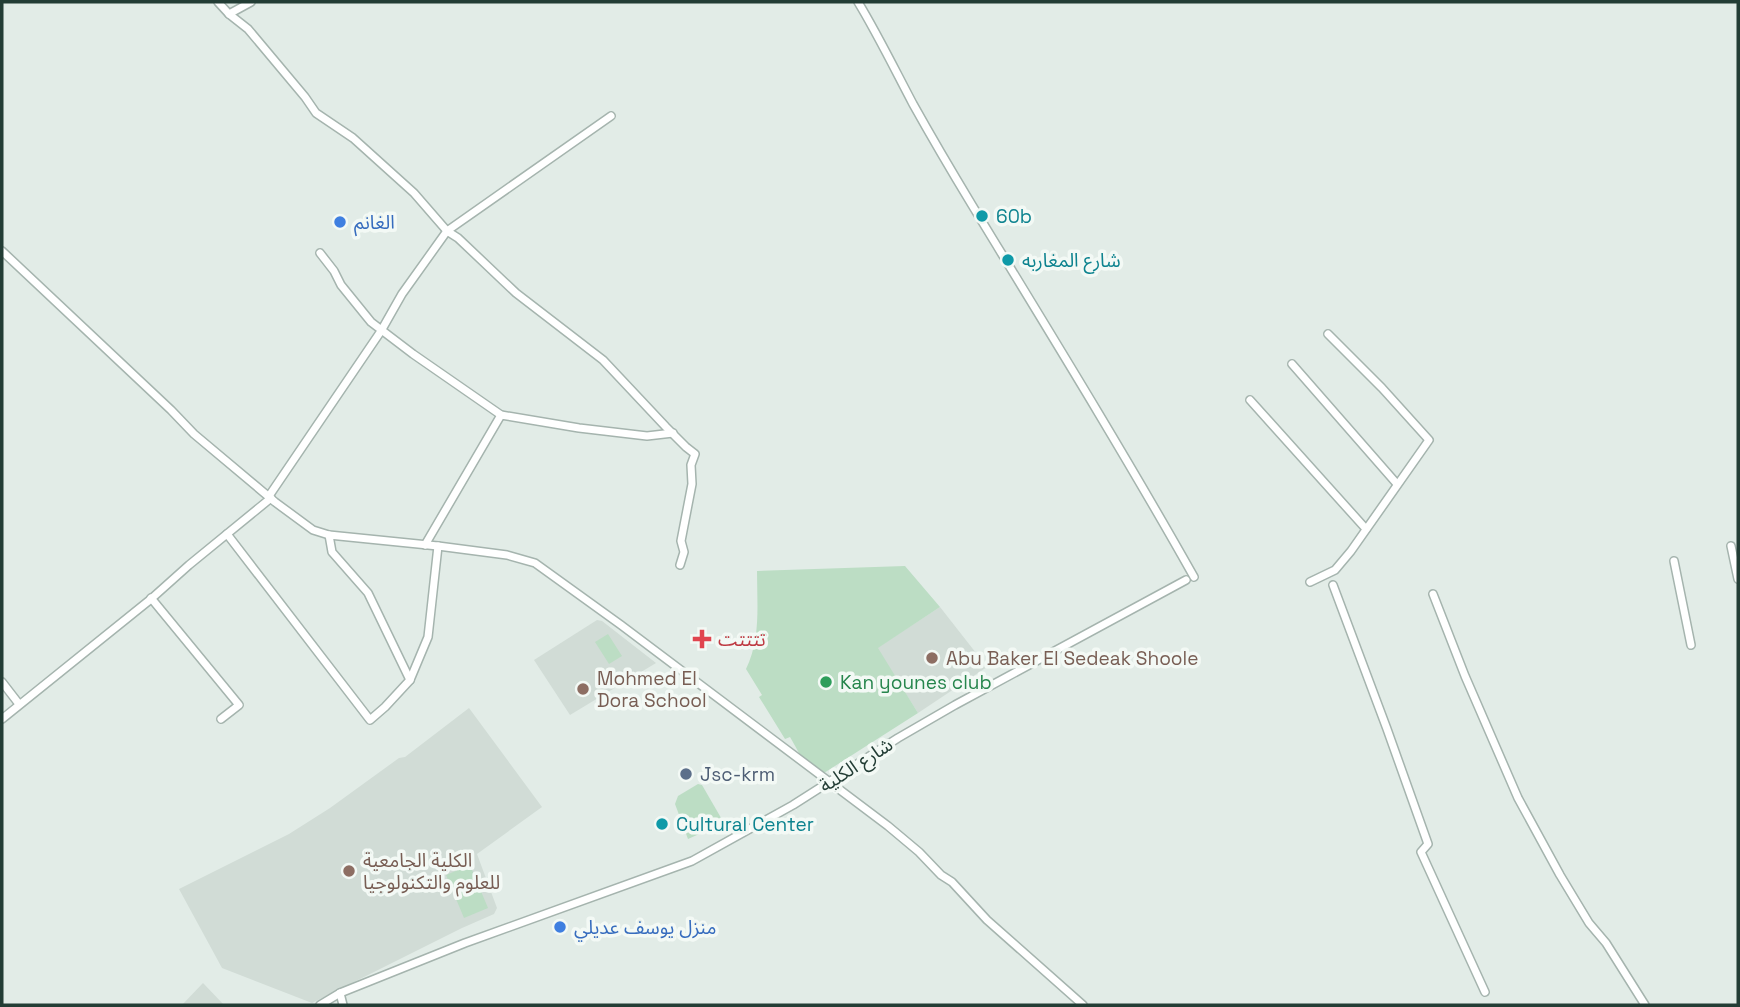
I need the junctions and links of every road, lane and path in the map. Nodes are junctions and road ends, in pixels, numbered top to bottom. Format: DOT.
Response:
graph roads {
  1 [pos="218,2"];
  2 [pos="251,2"];
  3 [pos="858,2"];
  4 [pos="229,14"];
  5 [pos="611,116"];
  6 [pos="447,231"];
  7 [pos="2,251"];
  8 [pos="320,253"];
  9 [pos="381,331"];
  10 [pos="1328,334"];
  11 [pos="1292,365"];
  12 [pos="1250,400"];
  13 [pos="502,415"];
  14 [pos="673,433"];
  15 [pos="1397,484"];
  16 [pos="270,497"];
  17 [pos="1366,529"];
  18 [pos="227,534"];
  19 [pos="329,535"];
  20 [pos="425,545"];
  21 [pos="438,545"];
  22 [pos="1731,546"];
  23 [pos="1674,561"];
  24 [pos="680,565"];
  25 [pos="1738,579"];
  26 [pos="1310,582"];
  27 [pos="1333,585"];
  28 [pos="1433,594"];
  29 [pos="151,598"];
  30 [pos="1691,645"];
  31 [pos="410,680"];
  32 [pos="2,682"];
  33 [pos="19,704"];
  34 [pos="2,719"];
  35 [pos="221,719"];
  36 [pos="829,782"];
  37 [pos="1485,992"];
  38 [pos="340,993"];
  39 [pos="320,1005"];
  40 [pos="343,1005"];
  41 [pos="1083,1005"];
  42 [pos="1645,1005"];
  1 -- 4 [label="street"];
  2 -- 4 [label="street"];
  3 -- 36 [label="street, شارع الكلية"];
  4 -- 6 [label="street"];
  5 -- 6 [label="street"];
  6 -- 9 [label="street"];
  6 -- 14 [label="street"];
  7 -- 16 [label="street"];
  8 -- 9 [label="street"];
  9 -- 13 [label="street"];
  9 -- 16 [label="street"];
  10 -- 15 [label="street"];
  11 -- 15 [label="street"];
  12 -- 17 [label="street"];
  13 -- 14 [label="street"];
  13 -- 20 [label="street"];
  14 -- 24 [label="street"];
  15 -- 17 [label="street"];
  16 -- 18 [label="street"];
  16 -- 19 [label="street"];
  17 -- 26 [label="street"];
  18 -- 29 [label="street"];
  18 -- 31 [label="street"];
  19 -- 20 [label="street"];
  19 -- 31 [label="street"];
  20 -- 21 [label="street"];
  21 -- 31 [label="street"];
  21 -- 36 [label="street"];
  22 -- 25 [label="street"];
  23 -- 30 [label="street"];
  27 -- 37 [label="street"];
  28 -- 42 [label="street"];
  29 -- 33 [label="street"];
  29 -- 35 [label="street"];
  32 -- 33 [label="street"];
  33 -- 34 [label="street"];
  36 -- 38 [label="street, شارع الكلية"];
  36 -- 41 [label="street"];
  38 -- 39 [label="street, شارع الكلية"];
  38 -- 40 [label="street"];
}
